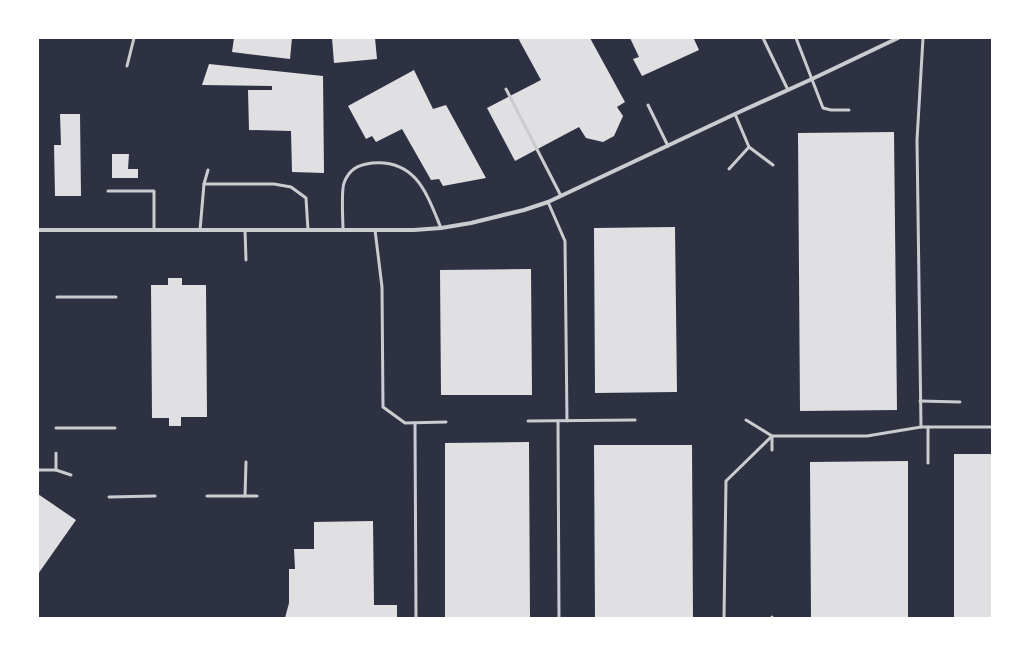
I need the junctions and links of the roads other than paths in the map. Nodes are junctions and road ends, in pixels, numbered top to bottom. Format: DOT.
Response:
graph roads {
  1 [pos="134,38"];
  2 [pos="763,38"];
  3 [pos="796,38"];
  4 [pos="923,38"];
  5 [pos="895,39"];
  6 [pos="127,66"];
  7 [pos="812,79"];
  8 [pos="506,89"];
  9 [pos="788,90"];
  10 [pos="648,105"];
  11 [pos="849,110"];
  12 [pos="735,114"];
  13 [pos="668,146"];
  14 [pos="750,147"];
  15 [pos="773,165"];
  16 [pos="729,169"];
  17 [pos="208,170"];
  18 [pos="204,184"];
  19 [pos="108,191"];
  20 [pos="561,196"];
  21 [pos="548,202"];
  22 [pos="441,228"];
  23 [pos="38,230"];
  24 [pos="154,230"];
  25 [pos="200,230"];
  26 [pos="246,230"];
  27 [pos="308,230"];
  28 [pos="343,230"];
  29 [pos="375,230"];
  30 [pos="246,260"];
  31 [pos="57,297"];
  32 [pos="116,297"];
  33 [pos="920,401"];
  34 [pos="960,402"];
  35 [pos="635,420"];
  36 [pos="746,420"];
  37 [pos="528,421"];
  38 [pos="558,421"];
  39 [pos="567,421"];
  40 [pos="446,422"];
  41 [pos="415,423"];
  42 [pos="921,426"];
  43 [pos="928,426"];
  44 [pos="992,427"];
  45 [pos="56,428"];
  46 [pos="115,428"];
  47 [pos="772,436"];
  48 [pos="772,450"];
  49 [pos="56,453"];
  50 [pos="246,462"];
  51 [pos="928,463"];
  52 [pos="38,470"];
  53 [pos="56,470"];
  54 [pos="71,475"];
  55 [pos="155,496"];
  56 [pos="208,496"];
  57 [pos="246,496"];
  58 [pos="257,496"];
  59 [pos="109,497"];
  60 [pos="416,618"];
  61 [pos="558,618"];
  62 [pos="724,618"];
  1 -- 6 [label="lane"];
  2 -- 9 [label="lane"];
  3 -- 7 [label="lane"];
  4 -- 33 [label="lane"];
  5 -- 7 [label="street"];
  7 -- 9 [label="street"];
  7 -- 11 [label="lane"];
  8 -- 20 [label="lane"];
  9 -- 12 [label="street"];
  10 -- 13 [label="lane"];
  12 -- 13 [label="street"];
  12 -- 14 [label="lane"];
  13 -- 20 [label="street"];
  14 -- 15 [label="lane"];
  14 -- 16 [label="lane"];
  17 -- 18 [label="lane"];
  18 -- 25 [label="lane"];
  18 -- 27 [label="lane"];
  19 -- 24 [label="lane"];
  20 -- 21 [label="street"];
  21 -- 22 [label="street"];
  21 -- 39 [label="lane"];
  22 -- 28 [label="lane"];
  22 -- 29 [label="street"];
  23 -- 24 [label="street"];
  24 -- 25 [label="street"];
  25 -- 26 [label="street"];
  26 -- 27 [label="street"];
  26 -- 30 [label="lane"];
  27 -- 28 [label="street"];
  28 -- 29 [label="street"];
  29 -- 41 [label="lane"];
  31 -- 32 [label="lane"];
  33 -- 34 [label="lane"];
  33 -- 42 [label="lane"];
  35 -- 39 [label="lane"];
  36 -- 47 [label="lane"];
  37 -- 38 [label="lane"];
  38 -- 39 [label="lane"];
  38 -- 61 [label="lane"];
  40 -- 41 [label="lane"];
  41 -- 60 [label="lane"];
  42 -- 43 [label="lane"];
  42 -- 47 [label="lane"];
  43 -- 44 [label="lane"];
  43 -- 51 [label="lane"];
  45 -- 46 [label="lane"];
  47 -- 48 [label="lane"];
  47 -- 62 [label="lane"];
  49 -- 53 [label="lane"];
  50 -- 57 [label="lane"];
  52 -- 53 [label="lane"];
  53 -- 54 [label="lane"];
  55 -- 59 [label="lane"];
  56 -- 57 [label="lane"];
  57 -- 58 [label="lane"];
}
